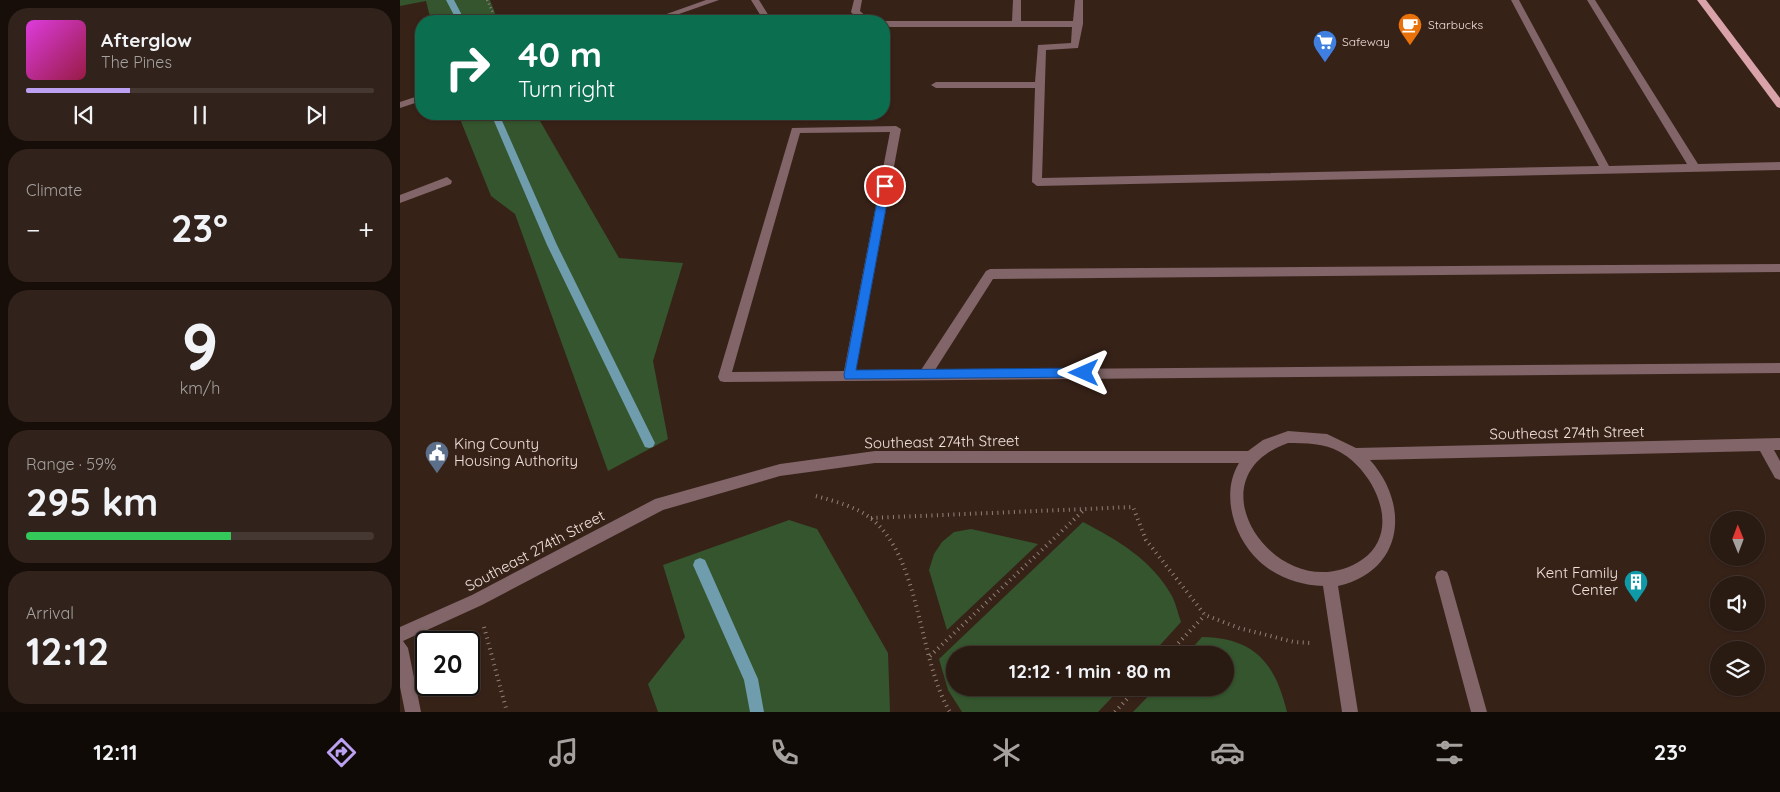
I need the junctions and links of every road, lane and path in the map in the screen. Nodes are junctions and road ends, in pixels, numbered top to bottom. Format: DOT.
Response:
graph roads {
  1 [pos="487,0"];
  2 [pos="715,0"];
  3 [pos="755,0"];
  4 [pos="858,0"];
  5 [pos="1017,0"];
  6 [pos="1079,0"];
  7 [pos="1515,0"];
  8 [pos="1591,0"];
  9 [pos="1701,0"];
  10 [pos="494,15"];
  11 [pos="669,15"];
  12 [pos="764,15"];
  13 [pos="859,15"];
  14 [pos="890,24"];
  15 [pos="1016,24"];
  16 [pos="1078,24"];
  17 [pos="936,85"];
  18 [pos="1040,85"];
  19 [pos="415,100"];
  20 [pos="400,105"];
  21 [pos="1780,105"];
  22 [pos="1780,166"];
  23 [pos="1695,168"];
  24 [pos="1606,170"];
  25 [pos="447,181"];
  26 [pos="400,199"];
  27 [pos="1780,268"];
  28 [pos="1780,368"];
  29 [pos="849,375"];
  30 [pos="926,375"];
  31 [pos="1763,444"];
  32 [pos="1780,444"];
  33 [pos="1355,454"];
  34 [pos="1251,457"];
  35 [pos="1780,474"];
  36 [pos="816,496"];
  37 [pos="1085,509"];
  38 [pos="871,518"];
  39 [pos="1442,578"];
  40 [pos="1328,580"];
  41 [pos="477,600"];
  42 [pos="1205,614"];
  43 [pos="400,635"];
  44 [pos="1339,643"];
  45 [pos="1176,646"];
  46 [pos="400,648"];
  47 [pos="930,656"];
  48 [pos="1129,696"];
  49 [pos="413,712"];
  50 [pos="507,712"];
  51 [pos="950,712"];
  52 [pos="1114,712"];
  53 [pos="1350,712"];
  54 [pos="1479,712"];
  1 -- 10 [label="path"];
  2 -- 11 [label="street"];
  3 -- 12 [label="street"];
  4 -- 13 [label="street"];
  5 -- 15 [label="street"];
  6 -- 16 [label="street"];
  7 -- 24 [label="street"];
  8 -- 23 [label="street"];
  9 -- 21 [label="main road"];
  14 -- 15 [label="street"];
  15 -- 16 [label="street"];
  16 -- 18 [label="street"];
  17 -- 18 [label="street"];
  18 -- 24 [label="street"];
  19 -- 20 [label="street"];
  22 -- 23 [label="street"];
  23 -- 24 [label="street"];
  25 -- 26 [label="street"];
  27 -- 30 [label="street"];
  28 -- 30 [label="street"];
  29 -- 29 [label="street"];
  29 -- 30 [label="street"];
  31 -- 32 [label="street, Southeast 274th Street"];
  31 -- 33 [label="street, Southeast 274th Street"];
  31 -- 35 [label="street"];
  33 -- 34 [label="street, Southeast 274th Street"];
  33 -- 40 [label="street, Southeast 274th Street"];
  34 -- 40 [label="street, Southeast 274th Street"];
  34 -- 41 [label="street, Southeast 274th Street"];
  36 -- 38 [label="path"];
  37 -- 38 [label="path"];
  37 -- 42 [label="path"];
  37 -- 47 [label="path"];
  38 -- 47 [label="path"];
  39 -- 54 [label="street"];
  40 -- 44 [label="street"];
  41 -- 43 [label="street, Southeast 274th Street"];
  41 -- 50 [label="path"];
  42 -- 44 [label="path"];
  42 -- 45 [label="path"];
  44 -- 53 [label="street"];
  46 -- 49 [label="street"];
  47 -- 51 [label="path"];
  48 -- 52 [label="path"];
}
